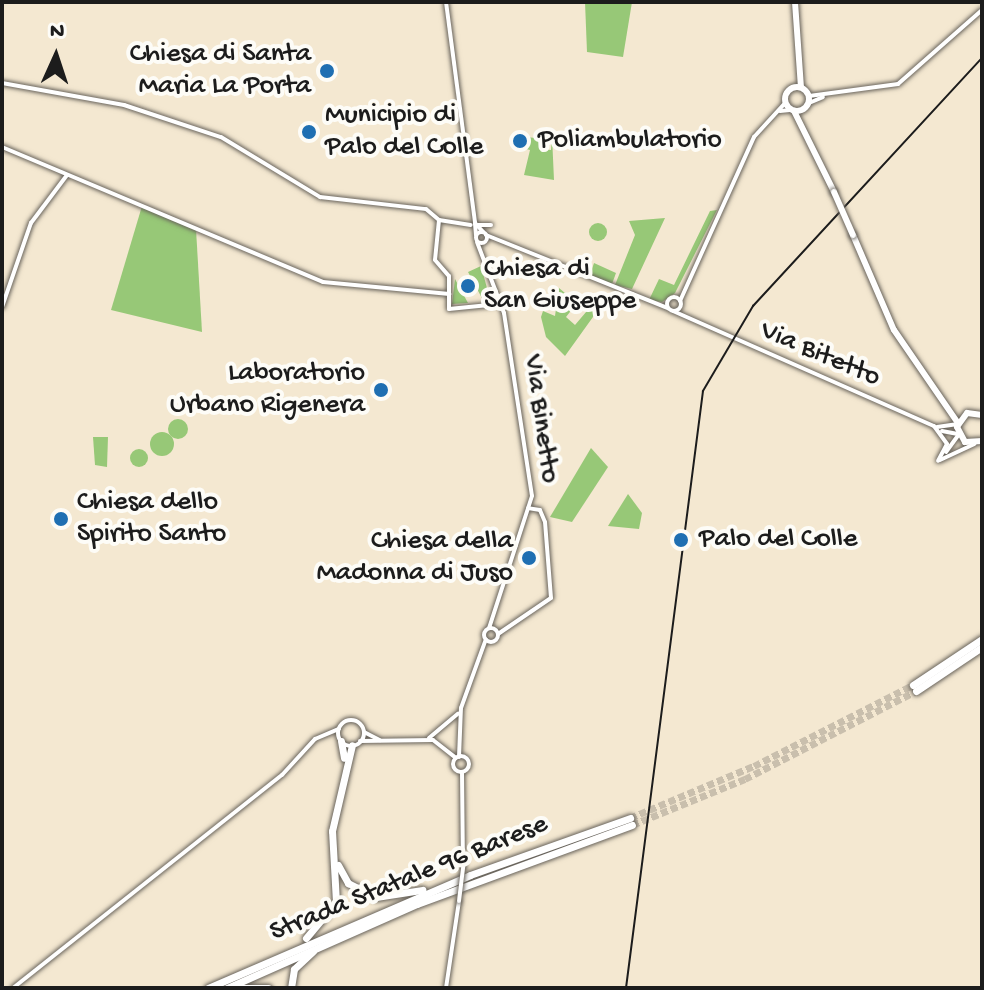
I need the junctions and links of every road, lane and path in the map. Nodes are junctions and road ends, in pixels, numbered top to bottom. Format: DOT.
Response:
graph roads {
  1 [pos="446,2"];
  2 [pos="795,2"];
  3 [pos="982,10"];
  4 [pos="2,83"];
  5 [pos="797,87"];
  6 [pos="809,99"];
  7 [pos="785,103"];
  8 [pos="803,110"];
  9 [pos="780,111"];
  10 [pos="792,111"];
  11 [pos="802,122"];
  12 [pos="2,147"];
  13 [pos="67,175"];
  14 [pos="439,220"];
  15 [pos="475,224"];
  16 [pos="483,238"];
  17 [pos="449,294"];
  18 [pos="678,302"];
  19 [pos="499,304"];
  20 [pos="2,307"];
  21 [pos="669,307"];
  22 [pos="689,321"];
  23 [pos="955,410"];
  24 [pos="967,413"];
  25 [pos="982,415"];
  26 [pos="958,424"];
  27 [pos="934,426"];
  28 [pos="940,431"];
  29 [pos="958,434"];
  30 [pos="979,444"];
  31 [pos="944,454"];
  32 [pos="528,508"];
  33 [pos="489,628"];
  34 [pos="498,634"];
  35 [pos="486,639"];
  36 [pos="982,639"];
  37 [pos="982,647"];
  38 [pos="461,708"];
  39 [pos="339,729"];
  40 [pos="364,731"];
  41 [pos="327,735"];
  42 [pos="340,739"];
  43 [pos="421,740"];
  44 [pos="387,742"];
  45 [pos="356,743"];
  46 [pos="458,757"];
  47 [pos="344,761"];
  48 [pos="462,772"];
  49 [pos="336,859"];
  50 [pos="470,875"];
  51 [pos="345,933"];
  52 [pos="276,954"];
  53 [pos="13,988"];
  54 [pos="208,988"];
  55 [pos="227,988"];
  56 [pos="238,988"];
  57 [pos="268,988"];
  58 [pos="291,988"];
  59 [pos="446,988"];
  1 -- 15 [label="street"];
  2 -- 5 [label="main road"];
  3 -- 6 [label="street"];
  4 -- 14 [label="street"];
  5 -- 6 [label="main road"];
  5 -- 7 [label="main road"];
  6 -- 8 [label="main road"];
  7 -- 9 [label="street"];
  7 -- 10 [label="main road"];
  8 -- 10 [label="main road"];
  8 -- 11 [label="main road"];
  9 -- 10 [label="street"];
  9 -- 18 [label="street"];
  10 -- 11 [label="main road"];
  11 -- 23 [label="main road, bridge"];
  12 -- 13 [label="street"];
  13 -- 17 [label="street"];
  13 -- 20 [label="street"];
  14 -- 15 [label="street"];
  14 -- 17 [label="street"];
  15 -- 16 [label="street"];
  15 -- 16 [label="street"];
  15 -- 16 [label="street"];
  16 -- 19 [label="street, Via Binetto"];
  16 -- 21 [label="street"];
  17 -- 19 [label="street"];
  18 -- 21 [label="street"];
  18 -- 21 [label="street"];
  18 -- 22 [label="street"];
  19 -- 32 [label="street, Via Binetto"];
  21 -- 22 [label="street, Via Bitetto"];
  22 -- 27 [label="street, Via Bitetto"];
  23 -- 24 [label="main road"];
  23 -- 26 [label="main road"];
  24 -- 25 [label="main road"];
  24 -- 26 [label="main road"];
  26 -- 27 [label="street"];
  26 -- 29 [label="main road"];
  27 -- 28 [label="street"];
  28 -- 29 [label="street"];
  28 -- 31 [label="street"];
  29 -- 30 [label="main road"];
  29 -- 31 [label="street"];
  30 -- 31 [label="street"];
  32 -- 33 [label="street, Via Binetto"];
  32 -- 34 [label="street"];
  33 -- 34 [label="street"];
  33 -- 35 [label="street, Via Binetto"];
  34 -- 35 [label="street"];
  35 -- 38 [label="street, Via Binetto"];
  36 -- 37 [label="highway"];
  38 -- 43 [label="street"];
  38 -- 46 [label="street"];
  39 -- 40 [label="street"];
  39 -- 41 [label="street"];
  39 -- 42 [label="street"];
  40 -- 44 [label="street"];
  40 -- 45 [label="street"];
  41 -- 42 [label="street"];
  41 -- 53 [label="street"];
  42 -- 45 [label="street"];
  42 -- 47 [label="highway"];
  43 -- 44 [label="street"];
  43 -- 46 [label="street"];
  44 -- 45 [label="street"];
  45 -- 47 [label="highway"];
  46 -- 48 [label="street"];
  46 -- 48 [label="street"];
  47 -- 49 [label="highway"];
  48 -- 59 [label="street, bridge"];
  49 -- 50 [label="highway"];
  49 -- 52 [label="highway"];
  50 -- 51 [label="highway, Strada Statale 96 Barese"];
  50 -- 52 [label="highway, Strada Statale 96 Barese"];
  51 -- 55 [label="highway, Strada Statale 96 Barese"];
  51 -- 58 [label="highway"];
  52 -- 54 [label="highway, Strada Statale 96 Barese"];
  56 -- 57 [label="highway"];
}
